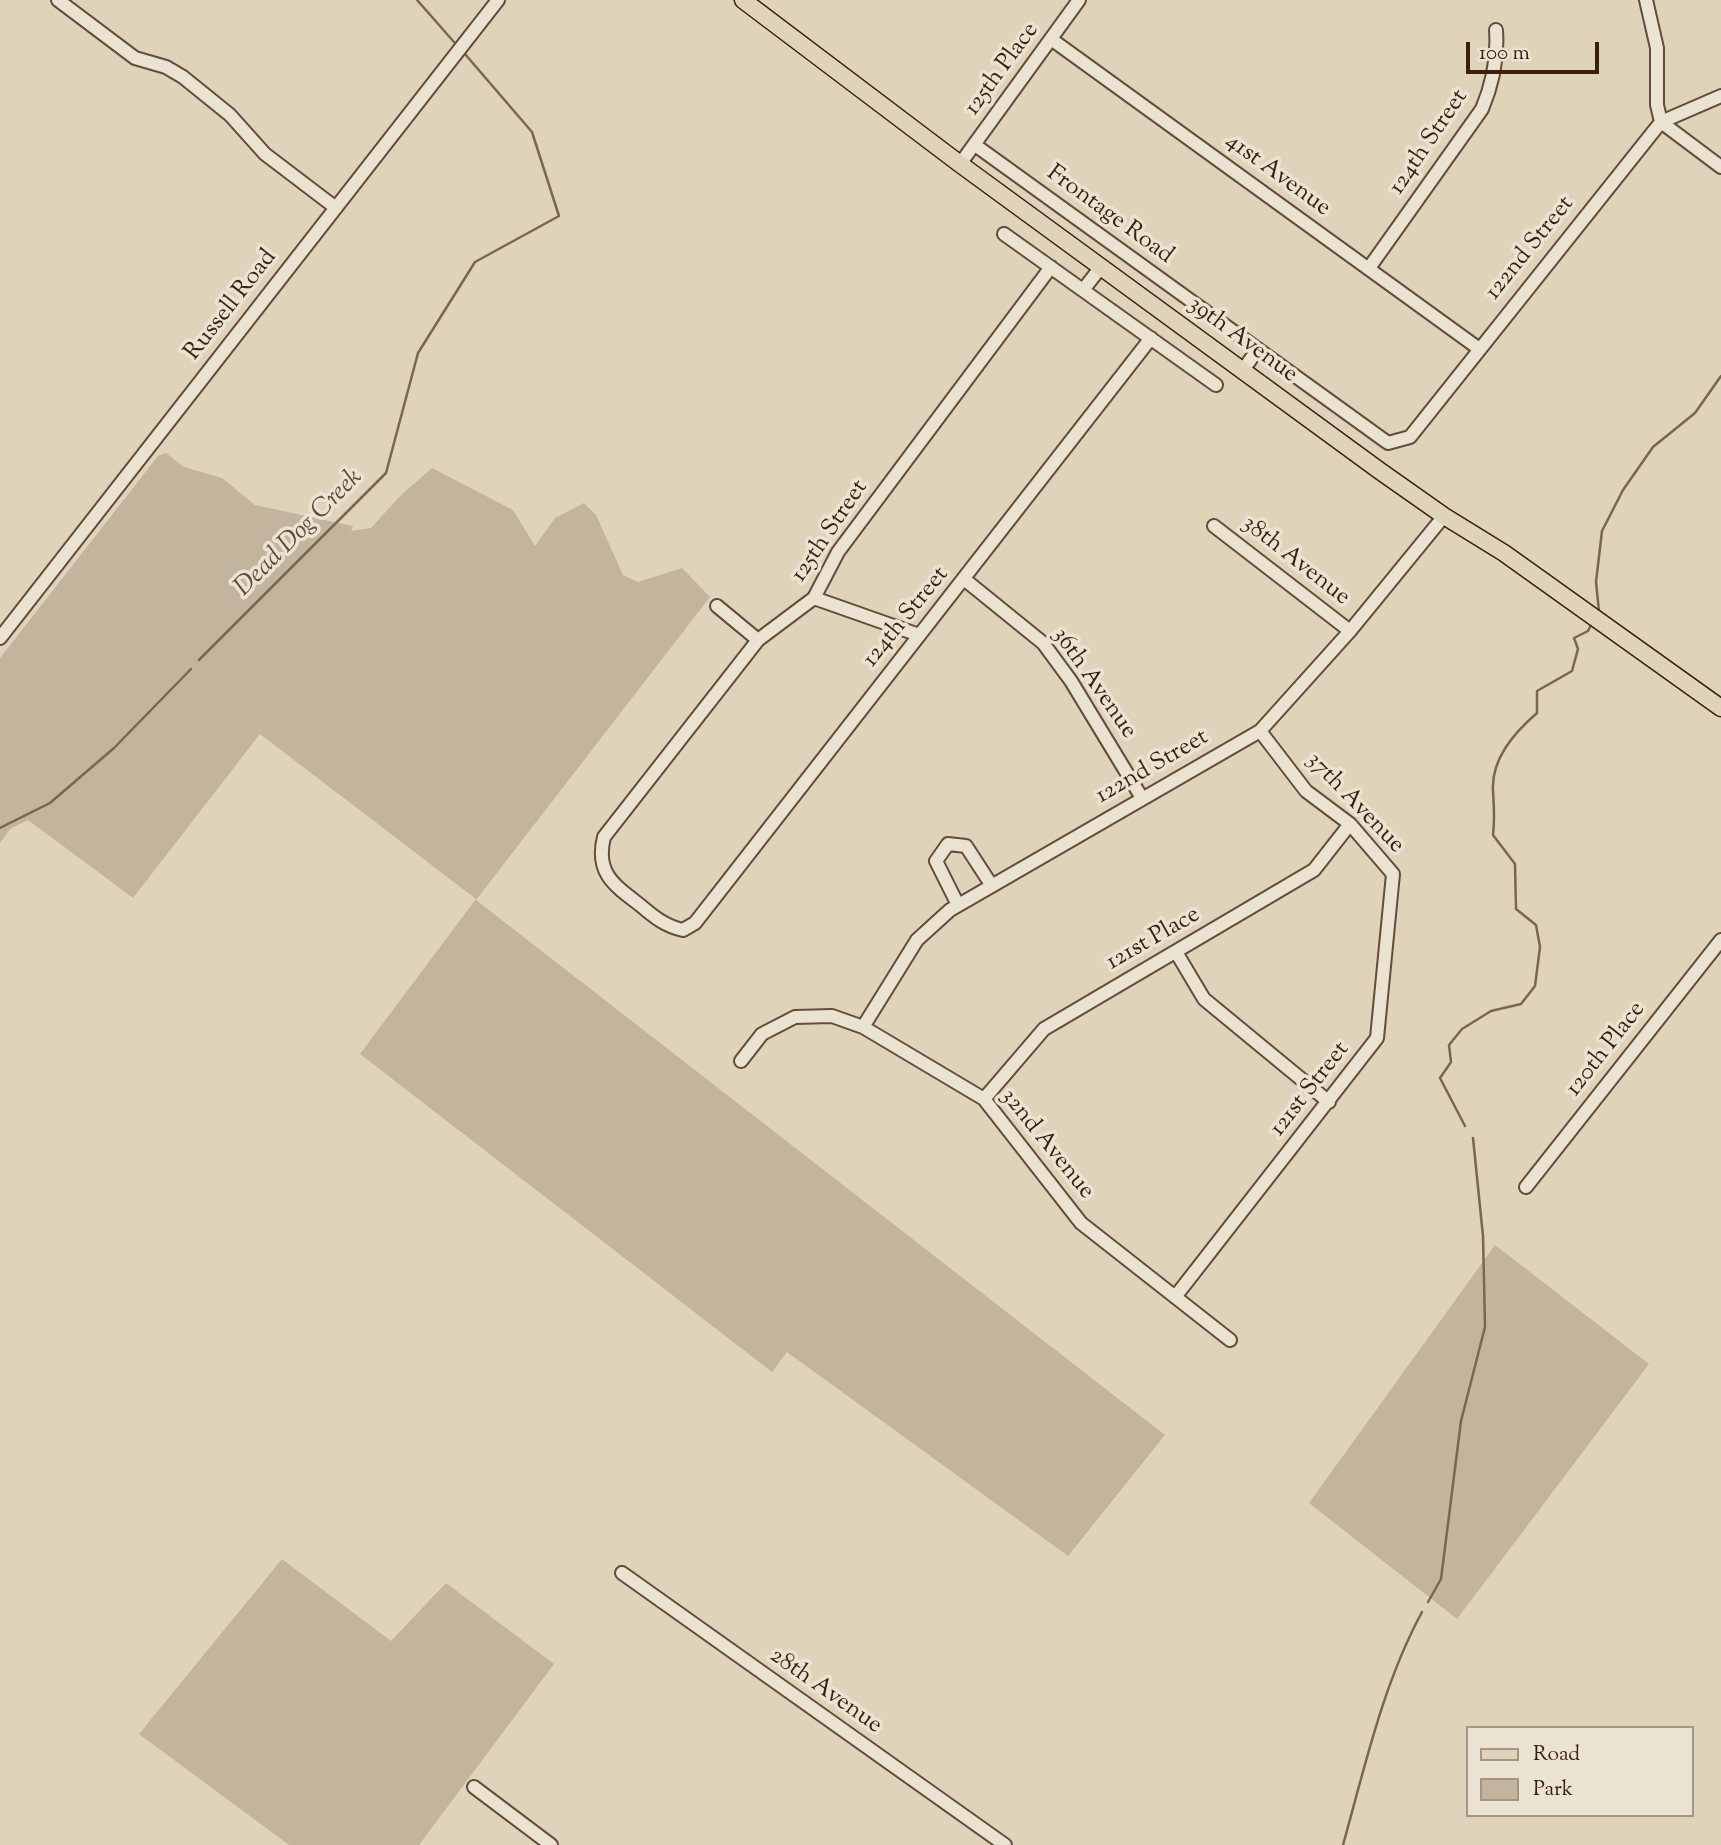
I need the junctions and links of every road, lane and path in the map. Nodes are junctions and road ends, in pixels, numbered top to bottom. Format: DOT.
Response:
graph roads {
  1 [pos="58,0"];
  2 [pos="498,0"];
  3 [pos="743,0"];
  4 [pos="1079,0"];
  5 [pos="1646,0"];
  6 [pos="1496,30"];
  7 [pos="1051,39"];
  8 [pos="1721,96"];
  9 [pos="1661,122"];
  10 [pos="975,145"];
  11 [pos="960,164"];
  12 [pos="1721,167"];
  13 [pos="336,208"];
  14 [pos="1004,234"];
  15 [pos="1051,267"];
  16 [pos="1101,267"];
  17 [pos="1369,268"];
  18 [pos="1083,290"];
  19 [pos="1151,338"];
  20 [pos="1478,348"];
  21 [pos="1258,349"];
  22 [pos="1243,370"];
  23 [pos="1216,385"];
  24 [pos="1388,443"];
  25 [pos="1444,516"];
  26 [pos="1213,526"];
  27 [pos="964,579"];
  28 [pos="814,598"];
  29 [pos="717,606"];
  30 [pos="1350,631"];
  31 [pos="919,635"];
  32 [pos="0,638"];
  33 [pos="758,640"];
  34 [pos="1721,708"];
  35 [pos="1260,731"];
  36 [pos="1143,797"];
  37 [pos="1350,824"];
  38 [pos="604,837"];
  39 [pos="1392,874"];
  40 [pos="992,886"];
  41 [pos="958,905"];
  42 [pos="1721,940"];
  43 [pos="1176,952"];
  44 [pos="863,1027"];
  45 [pos="741,1061"];
  46 [pos="984,1099"];
  47 [pos="1329,1102"];
  48 [pos="1526,1187"];
  49 [pos="1175,1297"];
  50 [pos="1230,1340"];
  51 [pos="622,1573"];
  52 [pos="474,1787"];
  53 [pos="551,1845"];
  54 [pos="1005,1845"];
  1 -- 13 [label="street"];
  2 -- 13 [label="street, Russell Road"];
  3 -- 11 [label="main road, 39th Avenue"];
  4 -- 7 [label="street, 125th Place"];
  5 -- 9 [label="street"];
  6 -- 17 [label="street, 124th Street"];
  7 -- 10 [label="street, 125th Place"];
  7 -- 17 [label="street, 41st Avenue"];
  8 -- 9 [label="street, 122nd Street"];
  9 -- 12 [label="street"];
  9 -- 20 [label="street, 122nd Street"];
  10 -- 11 [label="street, 125th Place"];
  10 -- 21 [label="street, Frontage Road"];
  11 -- 16 [label="main road, 39th Avenue"];
  13 -- 32 [label="street, Russell Road"];
  14 -- 15 [label="street, 39th Avenue"];
  15 -- 18 [label="street, 39th Avenue"];
  15 -- 28 [label="street, 125th Street"];
  16 -- 18 [label="street"];
  16 -- 22 [label="main road, 39th Avenue"];
  17 -- 20 [label="street, 41st Avenue"];
  18 -- 19 [label="street, 39th Avenue"];
  19 -- 23 [label="street, 39th Avenue"];
  19 -- 27 [label="street, 124th Street"];
  20 -- 24 [label="street, 122nd Street"];
  21 -- 22 [label="street"];
  21 -- 24 [label="street, Frontage Road"];
  22 -- 25 [label="main road, 39th Avenue"];
  25 -- 30 [label="street, 122nd Street"];
  25 -- 34 [label="main road, 39th Avenue"];
  26 -- 30 [label="street, 38th Avenue"];
  27 -- 31 [label="street, 124th Street"];
  27 -- 36 [label="street, 36th Avenue"];
  28 -- 31 [label="street"];
  28 -- 33 [label="street, 125th Street"];
  29 -- 33 [label="street"];
  30 -- 35 [label="street, 122nd Street"];
  31 -- 38 [label="street, 124th Street"];
  33 -- 38 [label="street, 125th Street"];
  35 -- 36 [label="street, 122nd Street"];
  35 -- 37 [label="street, 37th Avenue"];
  36 -- 40 [label="street, 122nd Street"];
  37 -- 39 [label="street, 37th Avenue"];
  37 -- 43 [label="street, 121st Place"];
  39 -- 47 [label="street, 121st Street"];
  40 -- 41 [label="street, 122nd Street"];
  40 -- 41 [label="street"];
  41 -- 44 [label="street, 122nd Street"];
  42 -- 48 [label="street, 120th Place"];
  43 -- 46 [label="street, 121st Place"];
  43 -- 47 [label="street"];
  44 -- 45 [label="street, 32nd Avenue"];
  44 -- 46 [label="street, 32nd Avenue"];
  46 -- 49 [label="street, 32nd Avenue"];
  47 -- 49 [label="street, 121st Street"];
  49 -- 50 [label="street, 32nd Avenue"];
  51 -- 54 [label="street, 28th Avenue"];
  52 -- 53 [label="street"];
}
